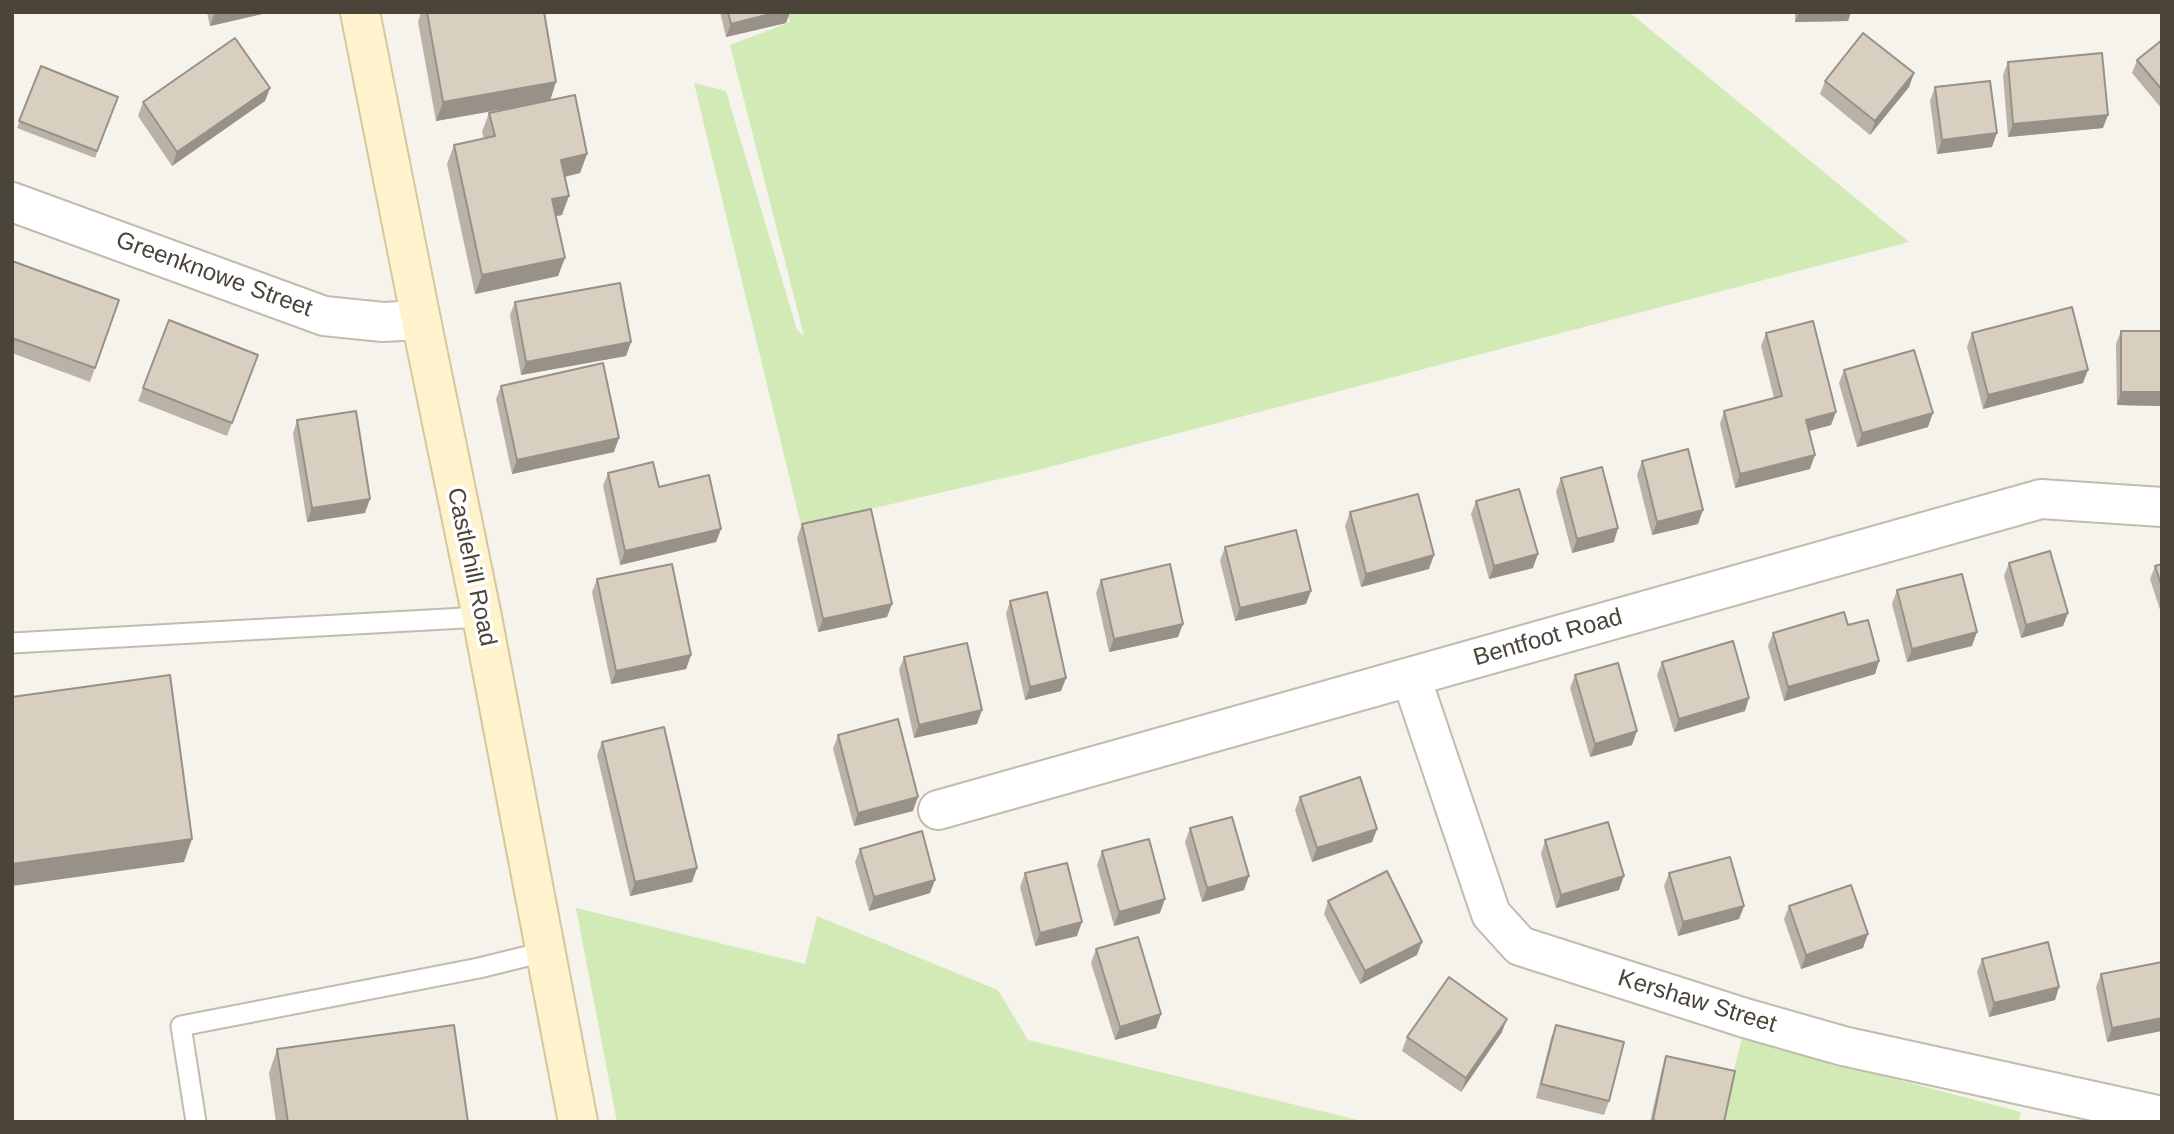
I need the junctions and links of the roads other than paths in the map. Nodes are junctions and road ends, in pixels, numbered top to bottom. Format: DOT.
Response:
graph roads {
  1 [pos="360,12"];
  2 [pos="12,202"];
  3 [pos="421,320"];
  4 [pos="2162,507"];
  5 [pos="482,617"];
  6 [pos="12,643"];
  7 [pos="1411,677"];
  8 [pos="939,810"];
  9 [pos="544,952"];
  10 [pos="2162,1115"];
  11 [pos="196,1122"];
  12 [pos="578,1122"];
  1 -- 3 [label="main road, Castlehill Road"];
  2 -- 3 [label="street, Greenknowe Street"];
  3 -- 5 [label="main road, Castlehill Road"];
  4 -- 7 [label="street, Bentfoot Road"];
  5 -- 6 [label="lane"];
  5 -- 9 [label="main road, Castlehill Road"];
  7 -- 8 [label="street, Bentfoot Road"];
  7 -- 10 [label="street, Kershaw Street"];
  9 -- 11 [label="lane"];
  9 -- 12 [label="main road, Castlehill Road"];
}
